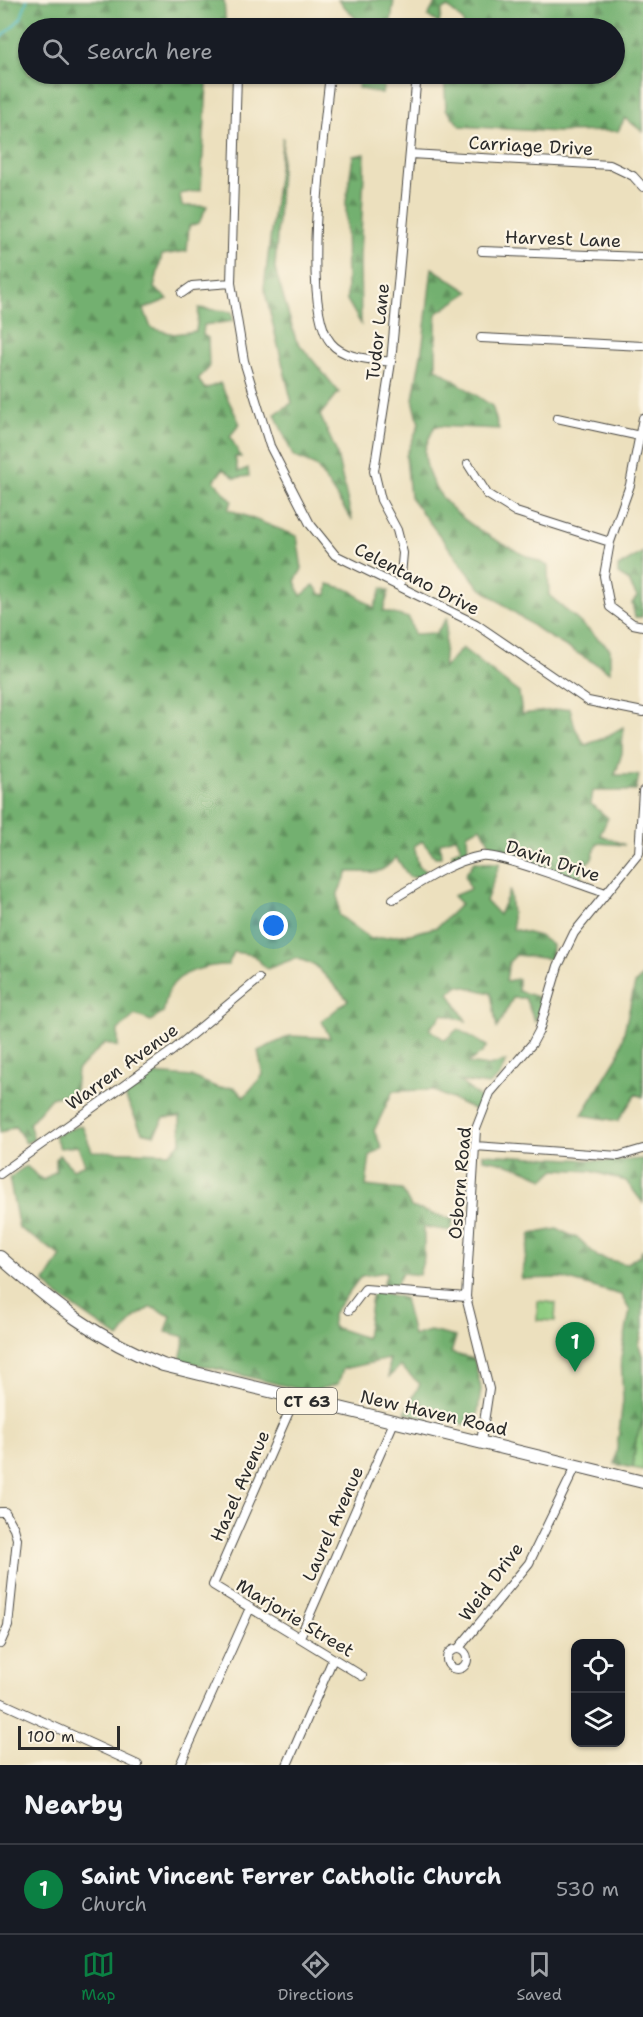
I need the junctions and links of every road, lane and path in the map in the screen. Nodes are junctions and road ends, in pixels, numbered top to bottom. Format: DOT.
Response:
graph roads {
  1 [pos="237,84"];
  2 [pos="329,84"];
  3 [pos="416,84"];
  4 [pos="410,154"];
  5 [pos="643,188"];
  6 [pos="482,251"];
  7 [pos="643,257"];
  8 [pos="231,283"];
  9 [pos="182,293"];
  10 [pos="481,338"];
  11 [pos="643,346"];
  12 [pos="391,362"];
  13 [pos="557,418"];
  14 [pos="643,418"];
  15 [pos="640,436"];
  16 [pos="468,464"];
  17 [pos="610,542"];
  18 [pos="400,587"];
  19 [pos="643,626"];
  20 [pos="643,712"];
  21 [pos="643,791"];
  22 [pos="606,893"];
  23 [pos="393,899"];
  24 [pos="259,979"];
  25 [pos="475,1146"];
  26 [pos="643,1149"];
  27 [pos="0,1174"];
  28 [pos="0,1257"];
  29 [pos="466,1297"];
  30 [pos="349,1310"];
  31 [pos="295,1398"];
  32 [pos="394,1422"];
  33 [pos="481,1442"];
  34 [pos="576,1466"];
  35 [pos="643,1482"];
  36 [pos="0,1512"];
  37 [pos="213,1586"];
  38 [pos="250,1608"];
  39 [pos="300,1637"];
  40 [pos="0,1644"];
  41 [pos="458,1649"];
  42 [pos="333,1659"];
  43 [pos="362,1676"];
  44 [pos="0,1702"];
  45 [pos="138,1765"];
  46 [pos="180,1765"];
  47 [pos="287,1765"];
  1 -- 8 [label="street, Celentano Drive"];
  2 -- 12 [label="street"];
  3 -- 4 [label="street, Tudor Lane"];
  4 -- 5 [label="street, Carriage Drive"];
  4 -- 12 [label="street, Tudor Lane"];
  6 -- 7 [label="street, Harvest Lane"];
  8 -- 9 [label="street"];
  8 -- 18 [label="street, Celentano Drive"];
  10 -- 11 [label="street"];
  12 -- 18 [label="street, Tudor Lane"];
  13 -- 15 [label="street"];
  14 -- 15 [label="street"];
  15 -- 17 [label="street"];
  16 -- 17 [label="street"];
  17 -- 19 [label="street"];
  18 -- 20 [label="street, Celentano Drive"];
  21 -- 22 [label="street, Osborn Road"];
  22 -- 23 [label="street, Davin Drive"];
  22 -- 25 [label="street, Osborn Road"];
  24 -- 27 [label="street, Warren Avenue"];
  25 -- 26 [label="street"];
  25 -- 29 [label="street, Osborn Road"];
  28 -- 31 [label="main road, New Haven Road / CT 63"];
  29 -- 30 [label="street"];
  29 -- 33 [label="street, Osborn Road"];
  31 -- 32 [label="main road, New Haven Road / CT 63"];
  31 -- 37 [label="street, Hazel Avenue"];
  32 -- 33 [label="main road, New Haven Road / CT 63"];
  32 -- 39 [label="street, Laurel Avenue"];
  33 -- 34 [label="main road, New Haven Road / CT 63"];
  34 -- 35 [label="main road, New Haven Road / CT 63"];
  34 -- 41 [label="street, Weid Drive"];
  36 -- 40 [label="street"];
  37 -- 38 [label="street, Marjorie Street"];
  38 -- 39 [label="street, Marjorie Street"];
  38 -- 46 [label="street"];
  39 -- 42 [label="street, Marjorie Street"];
  42 -- 43 [label="street, Marjorie Street"];
  42 -- 47 [label="street"];
  44 -- 45 [label="street"];
}
